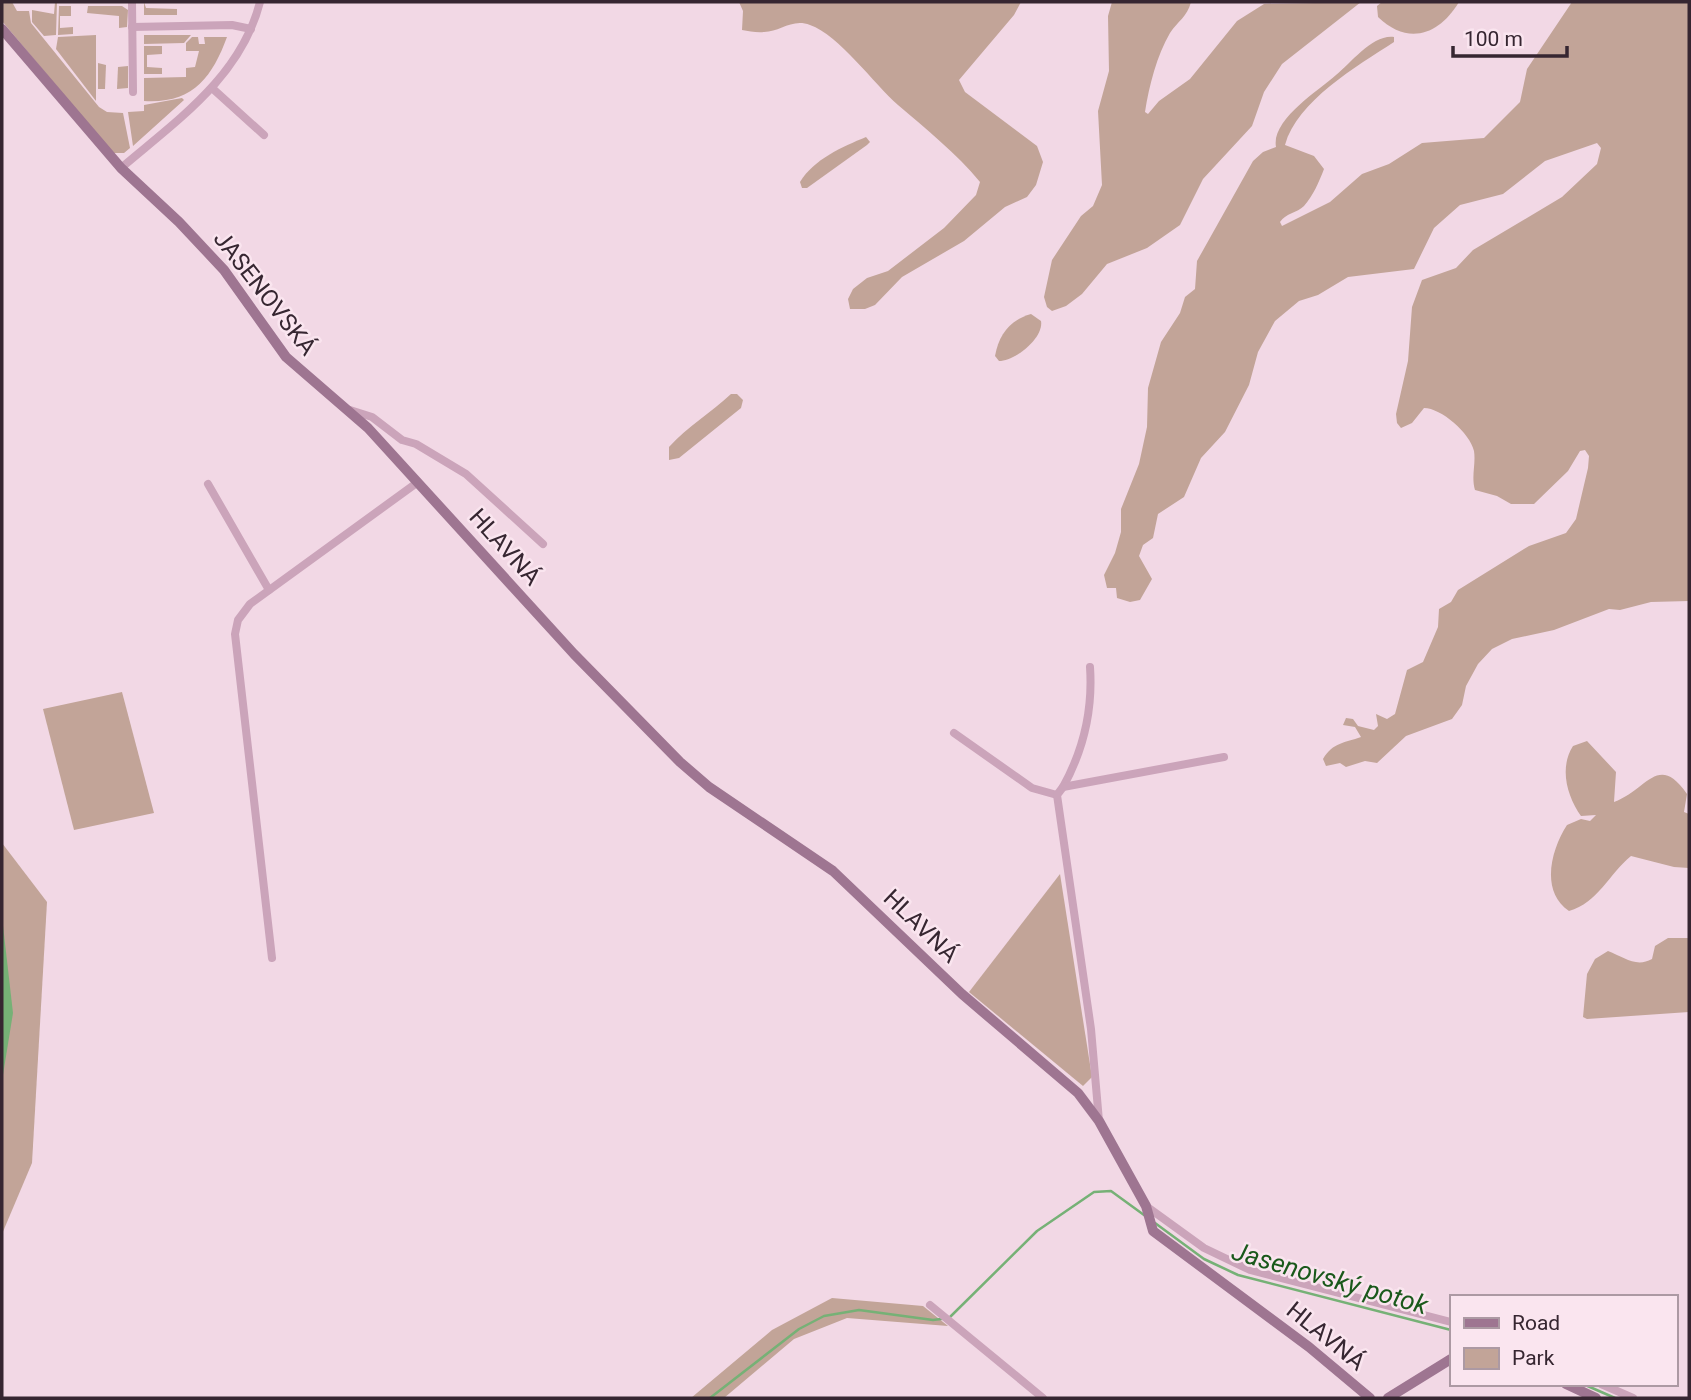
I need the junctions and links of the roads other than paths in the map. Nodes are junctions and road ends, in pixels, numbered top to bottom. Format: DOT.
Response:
graph roads {
  1 [pos="132,2"];
  2 [pos="260,2"];
  3 [pos="132,27"];
  4 [pos="2,29"];
  5 [pos="251,29"];
  6 [pos="212,88"];
  7 [pos="133,92"];
  8 [pos="264,135"];
  9 [pos="121,168"];
  10 [pos="346,409"];
  11 [pos="418,482"];
  12 [pos="208,484"];
  13 [pos="426,491"];
  14 [pos="543,544"];
  15 [pos="269,590"];
  16 [pos="1090,667"];
  17 [pos="954,733"];
  18 [pos="1224,757"];
  19 [pos="1063,787"];
  20 [pos="1057,795"];
  21 [pos="272,958"];
  22 [pos="1099,1092"];
  23 [pos="1078,1093"];
  24 [pos="1099,1121"];
  25 [pos="1147,1209"];
  26 [pos="930,1305"];
  27 [pos="1450,1322"];
  28 [pos="1450,1360"];
  29 [pos="1570,1386"];
  30 [pos="1606,1386"];
  31 [pos="1043,1398"];
  32 [pos="1370,1398"];
  33 [pos="1388,1398"];
  34 [pos="1596,1398"];
  35 [pos="1633,1398"];
  1 -- 3 [label="street"];
  2 -- 5 [label="street"];
  3 -- 5 [label="street"];
  3 -- 7 [label="street"];
  4 -- 9 [label="street, JASENOVSKÁ"];
  5 -- 6 [label="street"];
  6 -- 8 [label="street"];
  6 -- 9 [label="street"];
  9 -- 10 [label="street, JASENOVSKÁ"];
  10 -- 11 [label="street, JASENOVSKÁ"];
  10 -- 14 [label="street"];
  11 -- 13 [label="street, JASENOVSKÁ"];
  11 -- 15 [label="street"];
  12 -- 15 [label="street"];
  13 -- 23 [label="street, HLAVNÁ"];
  15 -- 21 [label="street"];
  16 -- 19 [label="street"];
  17 -- 20 [label="street"];
  18 -- 19 [label="street"];
  19 -- 20 [label="street"];
  20 -- 22 [label="street"];
  22 -- 23 [label="street"];
  22 -- 24 [label="street"];
  23 -- 24 [label="street, HLAVNÁ"];
  24 -- 25 [label="street, HLAVNÁ"];
  25 -- 27 [label="street"];
  25 -- 32 [label="street, HLAVNÁ"];
  26 -- 31 [label="street"];
  28 -- 33 [label="street"];
  29 -- 34 [label="street"];
  30 -- 35 [label="street"];
}
